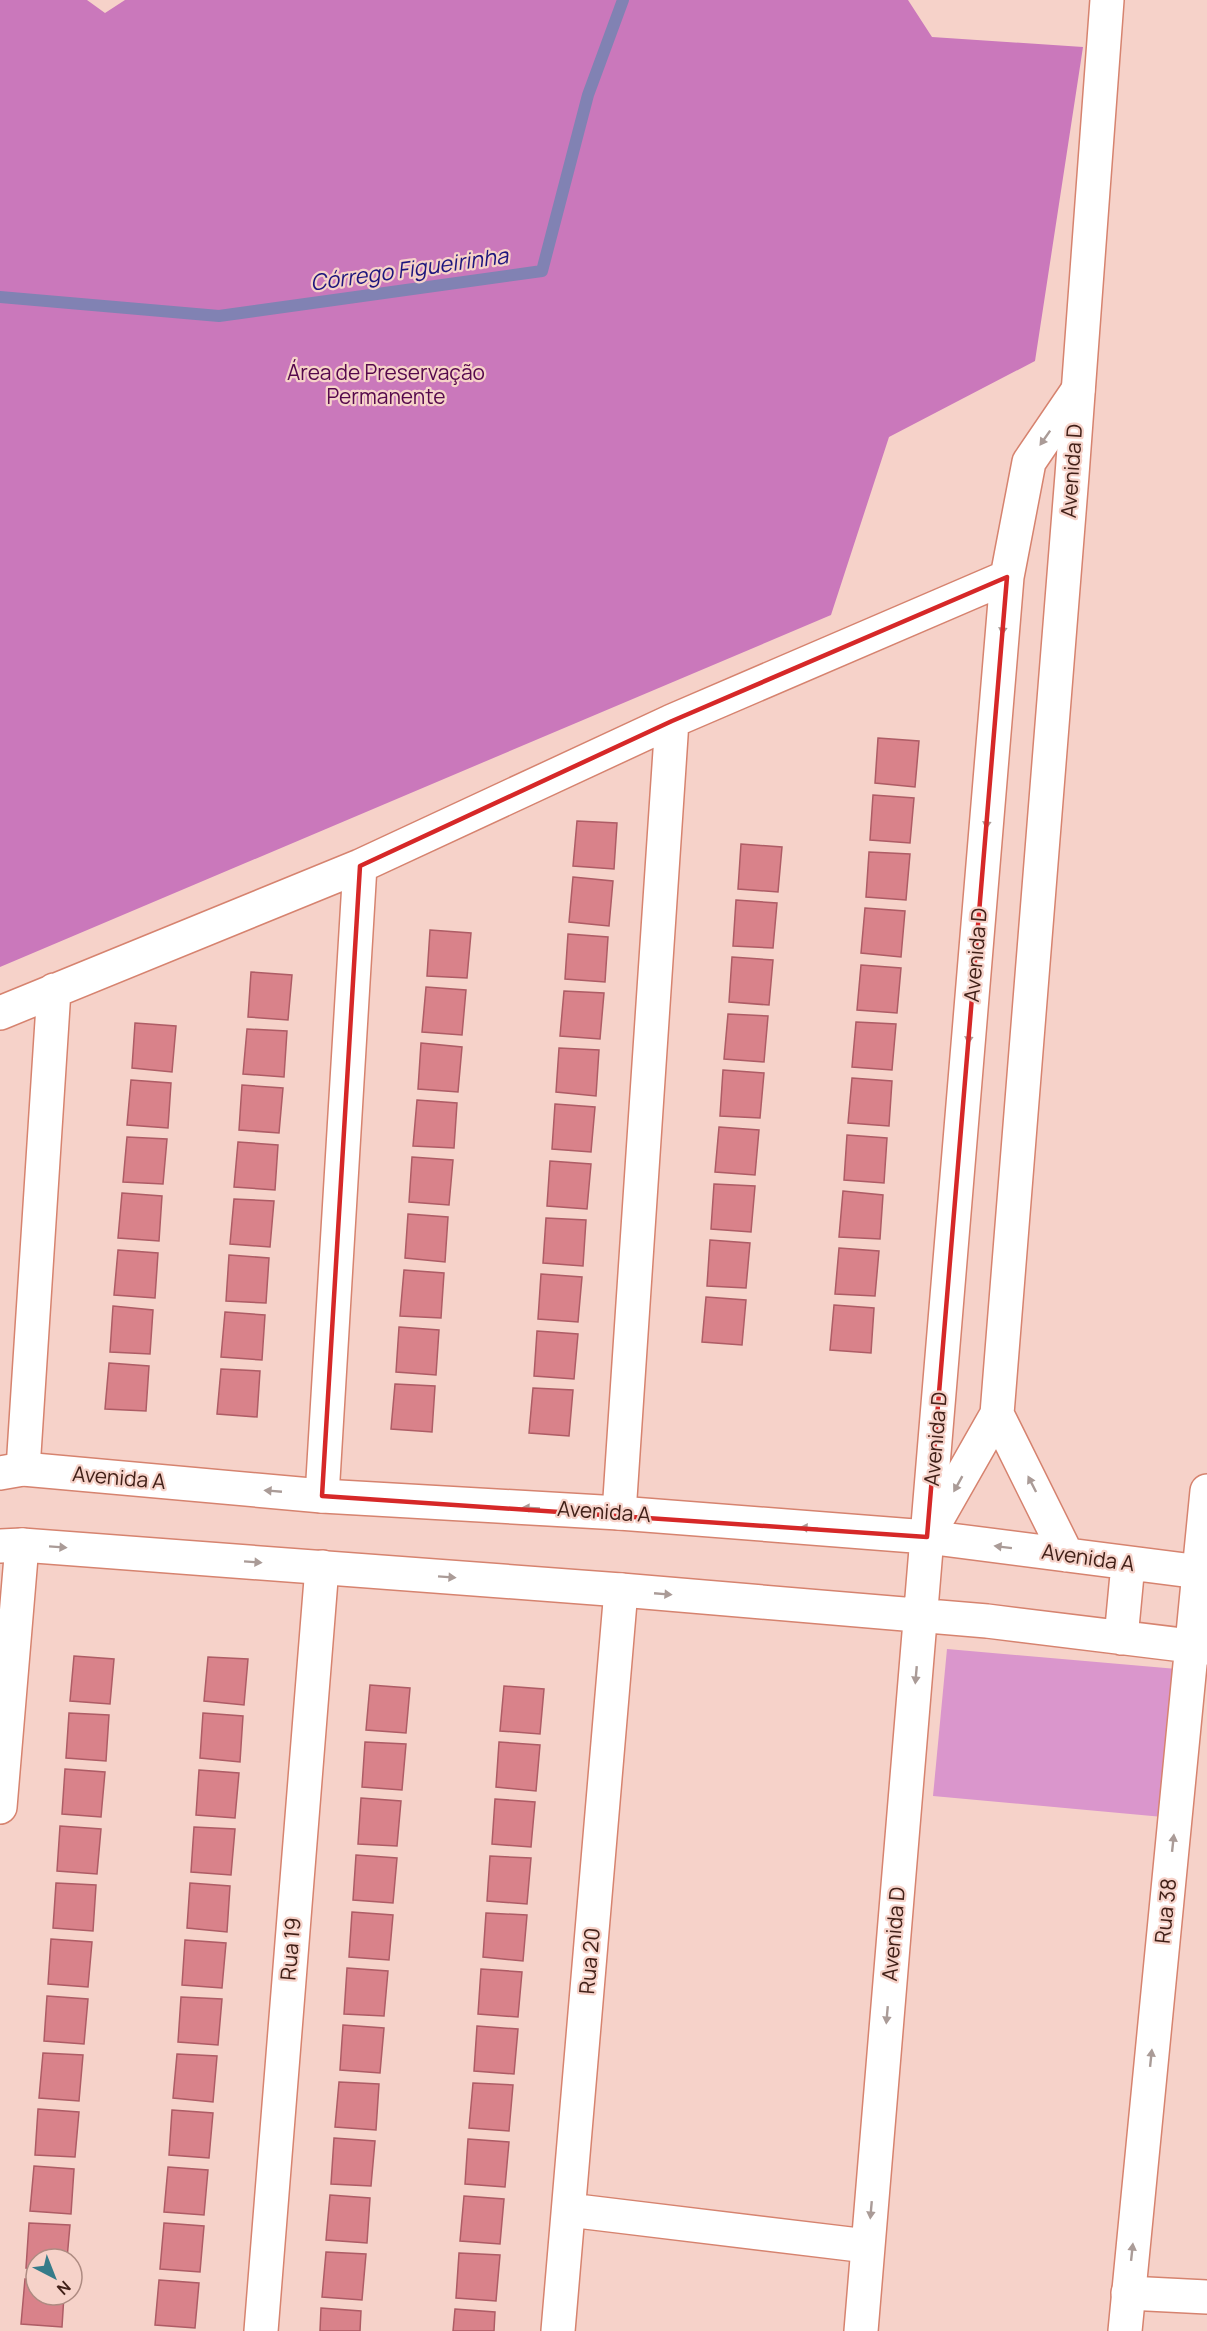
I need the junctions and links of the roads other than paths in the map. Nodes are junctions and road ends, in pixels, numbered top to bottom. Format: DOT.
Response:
graph roads {
  1 [pos="1107,0"];
  2 [pos="1078,390"];
  3 [pos="1007,577"];
  4 [pos="672,721"];
  5 [pos="360,866"];
  6 [pos="54,990"];
  7 [pos="0,1013"];
  8 [pos="996,1414"];
  9 [pos="12,1471"];
  10 [pos="1207,1491"];
  11 [pos="322,1496"];
  12 [pos="619,1513"];
  13 [pos="927,1537"];
  14 [pos="11,1546"];
  15 [pos="1067,1555"];
  16 [pos="1128,1564"];
  17 [pos="322,1567"];
  18 [pos="1203,1573"];
  19 [pos="621,1590"];
  20 [pos="921,1616"];
  21 [pos="1121,1638"];
  22 [pos="1200,1647"];
  23 [pos="0,1807"];
  24 [pos="569,2210"];
  25 [pos="867,2246"];
  26 [pos="1128,2293"];
  27 [pos="1207,2297"];
  28 [pos="261,2331"];
  29 [pos="558,2331"];
  30 [pos="861,2331"];
  31 [pos="1125,2331"];
  1 -- 2 [label="street, Avenida D"];
  2 -- 3 [label="street, Avenida D, one-way"];
  2 -- 8 [label="street, Avenida D"];
  3 -- 4 [label="street"];
  3 -- 13 [label="street, Avenida D, one-way"];
  4 -- 5 [label="street"];
  4 -- 12 [label="street"];
  5 -- 6 [label="street"];
  5 -- 11 [label="street"];
  6 -- 7 [label="street"];
  6 -- 9 [label="street"];
  8 -- 13 [label="street, Avenida D, one-way"];
  15 -- 8 [label="street, one-way"];
  11 -- 9 [label="street, Avenida A, one-way"];
  10 -- 18 [label="street, Rua 38"];
  12 -- 11 [label="street, Avenida A, one-way"];
  13 -- 12 [label="street, Avenida A, one-way"];
  15 -- 13 [label="street, Avenida A, one-way"];
  13 -- 20 [label="street, Avenida D"];
  14 -- 17 [label="street, one-way"];
  14 -- 23 [label="street"];
  15 -- 16 [label="street, Avenida A"];
  16 -- 18 [label="street, Avenida A"];
  16 -- 21 [label="street"];
  17 -- 19 [label="street, one-way"];
  17 -- 28 [label="street, Rua 19"];
  18 -- 22 [label="street, Rua 38"];
  19 -- 20 [label="street, one-way"];
  19 -- 24 [label="street, Rua 20"];
  20 -- 21 [label="street"];
  20 -- 25 [label="street, Avenida D, one-way"];
  21 -- 22 [label="street"];
  26 -- 22 [label="street, Rua 38, one-way"];
  24 -- 25 [label="street"];
  24 -- 29 [label="street, Rua 20"];
  25 -- 30 [label="street, Avenida D"];
  26 -- 27 [label="street"];
  26 -- 31 [label="street, Rua 38"];
}
